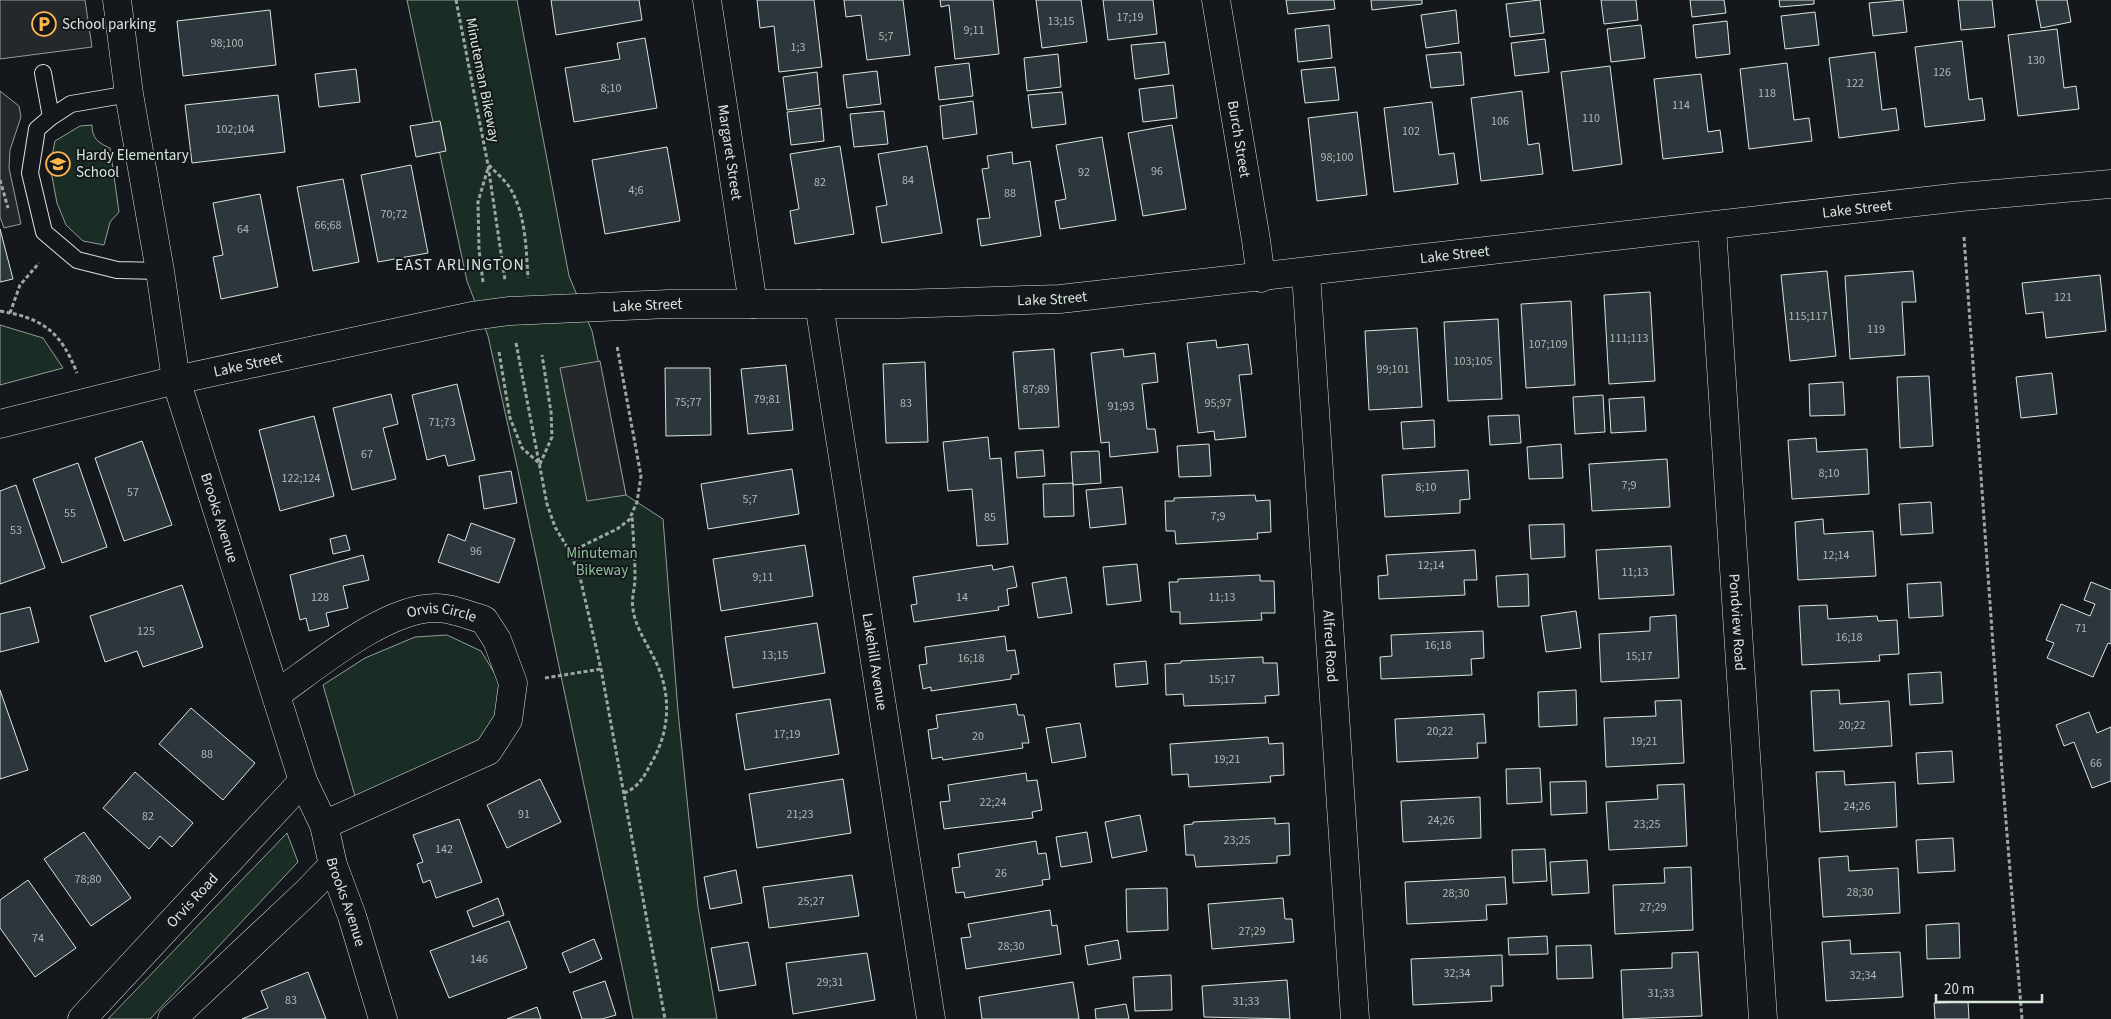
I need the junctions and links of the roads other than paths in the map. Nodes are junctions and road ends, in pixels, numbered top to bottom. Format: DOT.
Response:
graph roads {
  1 [pos="117,0"];
  2 [pos="707,0"];
  3 [pos="1216,0"];
  4 [pos="44,73"];
  5 [pos="129,94"];
  6 [pos="51,117"];
  7 [pos="2111,184"];
  8 [pos="1712,227"];
  9 [pos="160,271"];
  10 [pos="1306,273"];
  11 [pos="1260,278"];
  12 [pos="753,304"];
  13 [pos="819,304"];
  14 [pos="176,380"];
  15 [pos="0,424"];
  16 [pos="277,694"];
  17 [pos="303,782"];
  18 [pos="324,825"];
  19 [pos="333,864"];
  20 [pos="82,1019"];
  21 [pos="172,1019"];
  22 [pos="383,1019"];
  23 [pos="931,1019"];
  24 [pos="1355,1019"];
  25 [pos="1764,1019"];
  1 -- 5 [label="street, Brooks Avenue"];
  2 -- 12 [label="street, Margaret Street"];
  3 -- 11 [label="street, Burch Street"];
  4 -- 6 [label="lane"];
  5 -- 6 [label="lane"];
  5 -- 9 [label="street, Brooks Avenue"];
  6 -- 9 [label="lane"];
  7 -- 8 [label="street, Lake Street"];
  8 -- 10 [label="street, Lake Street"];
  8 -- 25 [label="street, Pondview Road"];
  9 -- 14 [label="street, Brooks Avenue"];
  10 -- 11 [label="street, Lake Street"];
  10 -- 24 [label="street, Alfred Road"];
  11 -- 13 [label="street, Lake Street"];
  12 -- 13 [label="street, Lake Street"];
  12 -- 14 [label="street, Lake Street"];
  13 -- 23 [label="street, Lakehill Avenue"];
  14 -- 15 [label="street, Lake Street"];
  14 -- 16 [label="street, Brooks Avenue"];
  16 -- 17 [label="street, Brooks Avenue"];
  16 -- 18 [label="street, Orvis Circle"];
  17 -- 18 [label="street, Brooks Avenue"];
  17 -- 20 [label="street, Orvis Road"];
  18 -- 19 [label="street, Brooks Avenue"];
  19 -- 21 [label="street"];
  19 -- 22 [label="street, Brooks Avenue"];
}
